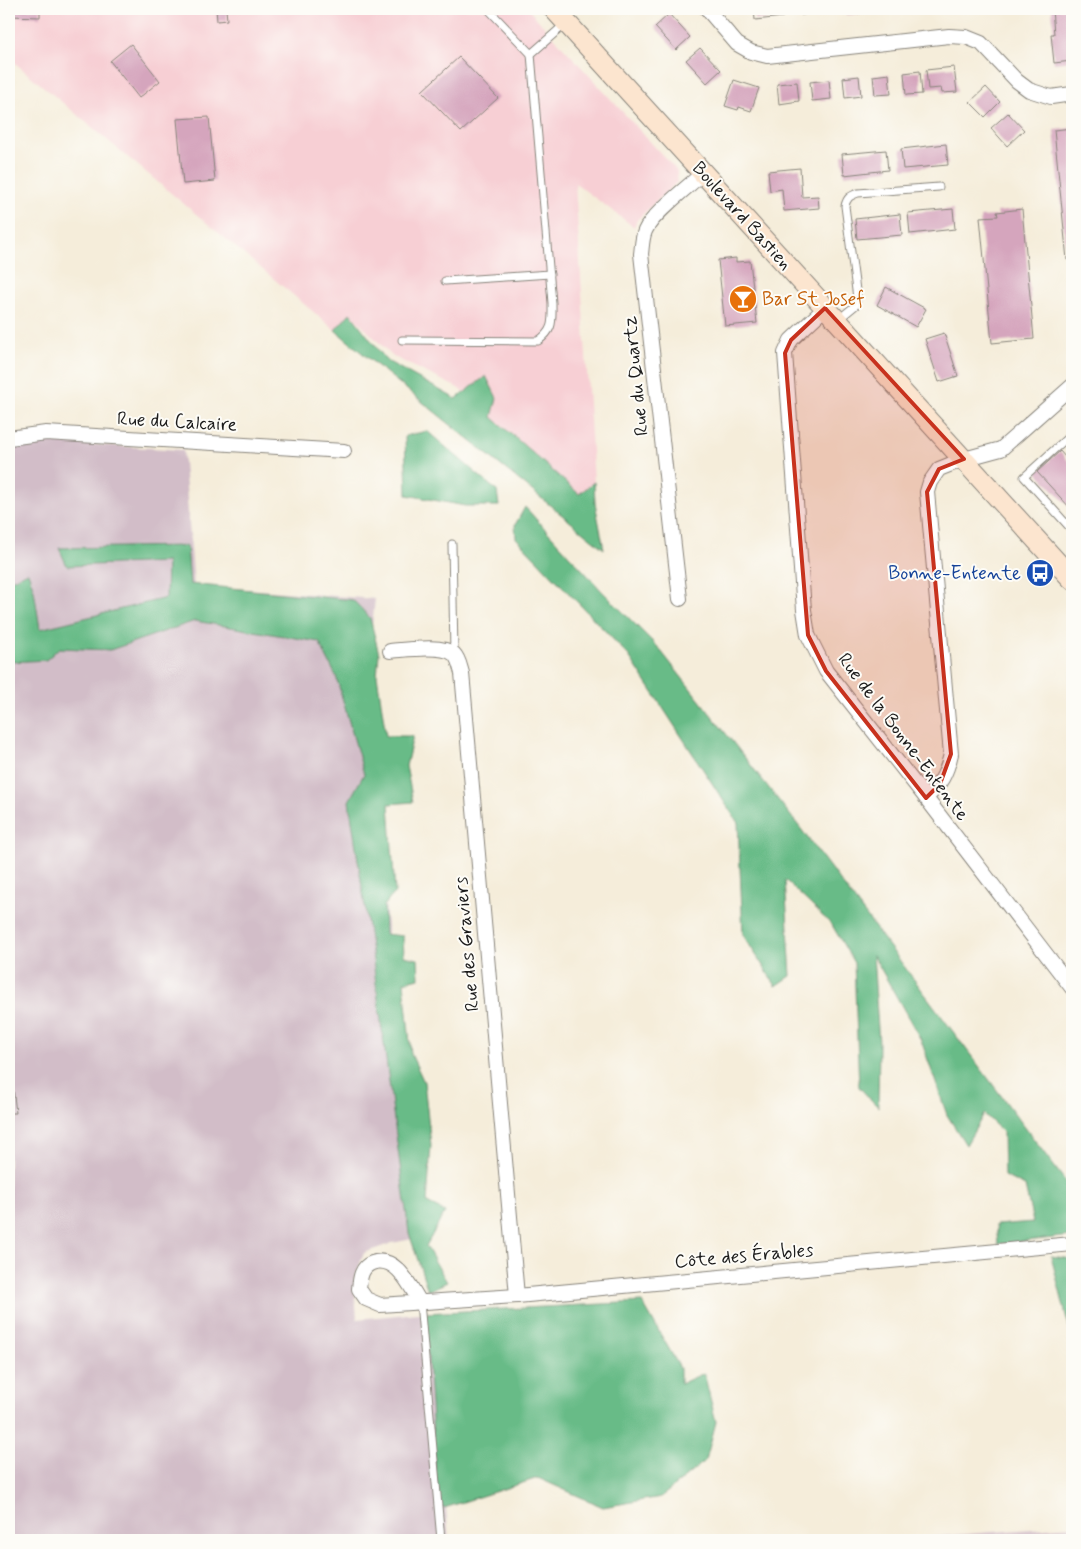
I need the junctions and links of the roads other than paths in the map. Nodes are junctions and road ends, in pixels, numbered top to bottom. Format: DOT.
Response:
graph roads {
  1 [pos="488,9"];
  2 [pos="707,9"];
  3 [pos="560,16"];
  4 [pos="531,54"];
  5 [pos="1072,94"];
  6 [pos="703,173"];
  7 [pos="939,188"];
  8 [pos="550,274"];
  9 [pos="444,281"];
  10 [pos="831,314"];
  11 [pos="402,340"];
  12 [pos="1072,386"];
  13 [pos="9,438"];
  14 [pos="1070,439"];
  15 [pos="344,451"];
  16 [pos="964,459"];
  17 [pos="1072,530"];
  18 [pos="452,544"];
  19 [pos="1072,579"];
  20 [pos="680,599"];
  21 [pos="390,651"];
  22 [pos="454,654"];
  23 [pos="926,798"];
  24 [pos="1072,988"];
  25 [pos="1072,1244"];
  26 [pos="517,1296"];
  27 [pos="420,1302"];
  28 [pos="441,1540"];
  1 -- 4 [label="lane"];
  2 -- 5 [label="street"];
  3 -- 4 [label="lane"];
  3 -- 6 [label="main road, Boulevard Bastien"];
  4 -- 8 [label="lane"];
  6 -- 10 [label="main road, Boulevard Bastien"];
  6 -- 20 [label="street, Rue du Quartz"];
  7 -- 10 [label="lane"];
  8 -- 9 [label="lane"];
  8 -- 11 [label="lane"];
  10 -- 16 [label="main road, Boulevard Bastien"];
  10 -- 23 [label="street, Rue de la Bonne-Entente"];
  12 -- 16 [label="street"];
  13 -- 15 [label="street, Rue du Calcaire"];
  14 -- 17 [label="lane"];
  16 -- 19 [label="main road, Boulevard Bastien"];
  16 -- 23 [label="street"];
  18 -- 22 [label="lane"];
  21 -- 22 [label="street"];
  22 -- 26 [label="street, Rue des Graviers"];
  23 -- 24 [label="street, Rue de la Bonne-Entente"];
  25 -- 26 [label="street, Côte des Érables"];
  26 -- 27 [label="street, Côte des Érables"];
  27 -- 28 [label="lane"];
}
